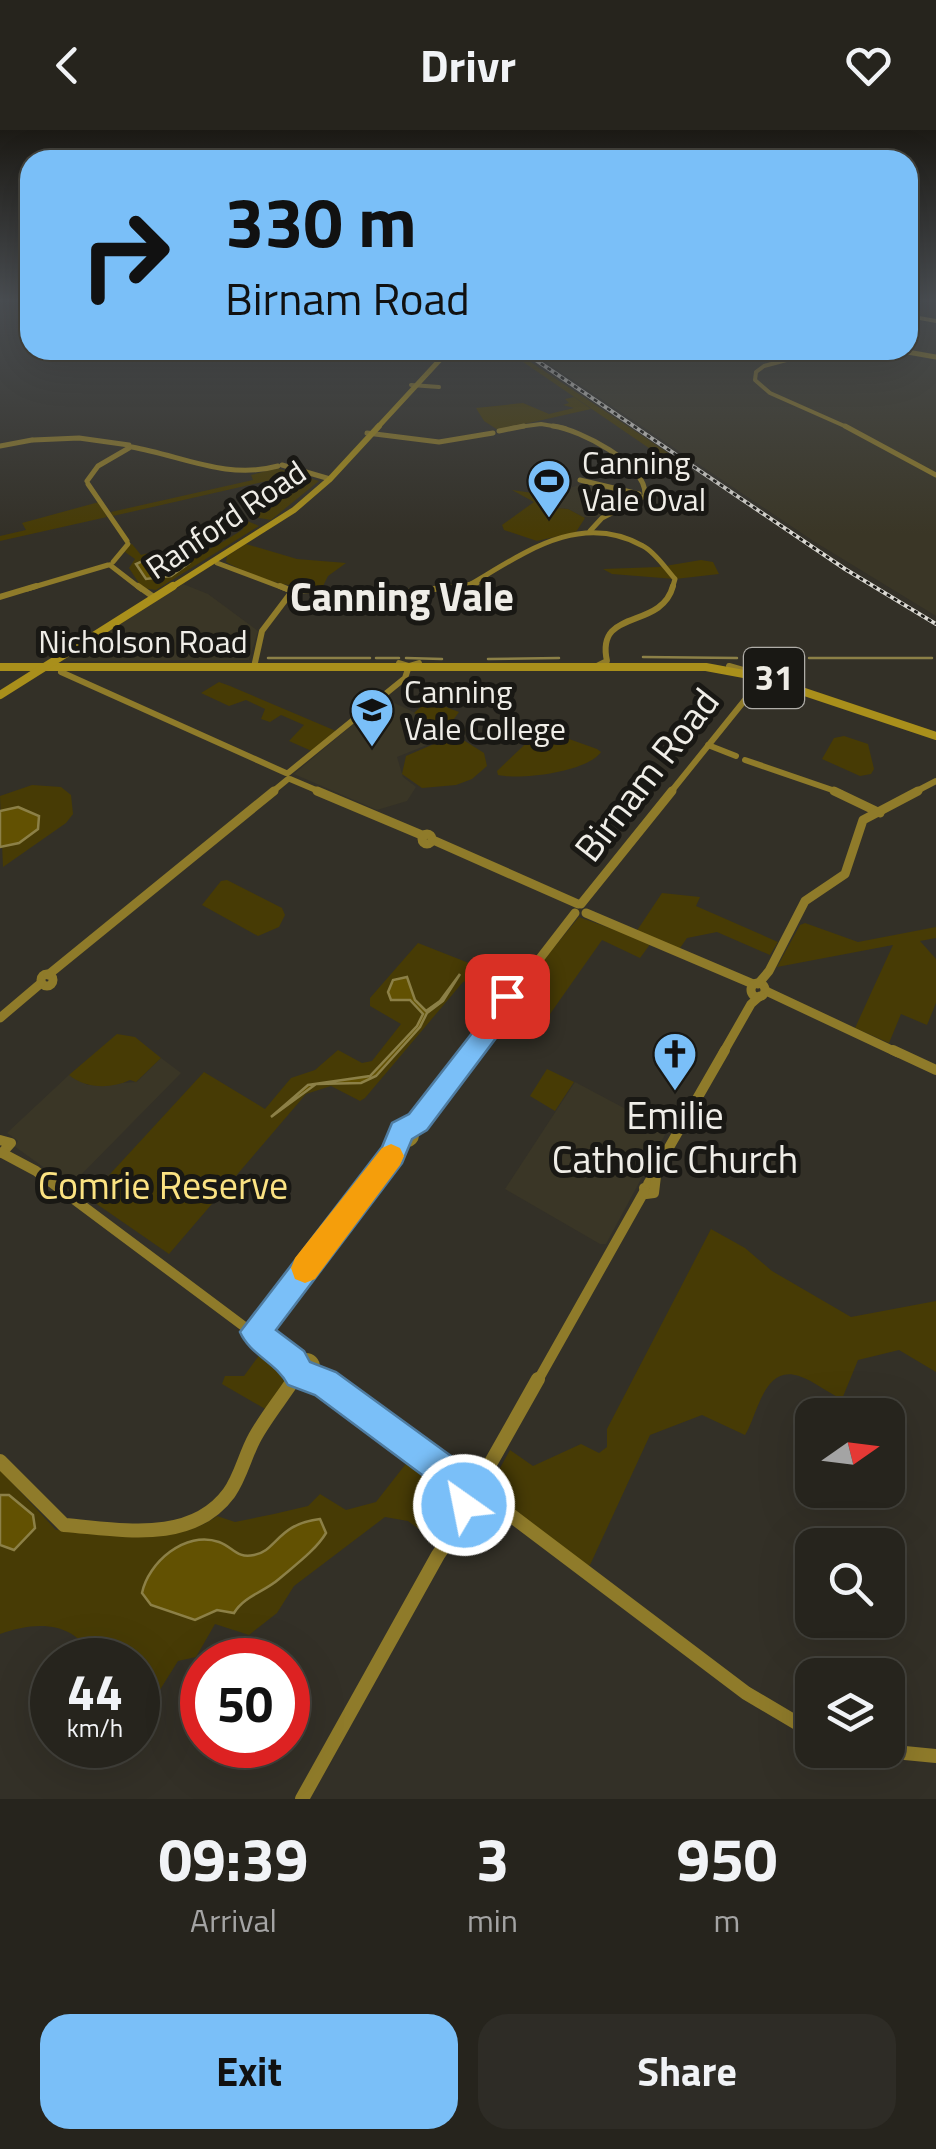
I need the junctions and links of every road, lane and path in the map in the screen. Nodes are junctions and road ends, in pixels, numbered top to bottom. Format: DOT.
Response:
graph roads {
  1 [pos="423,378"];
  2 [pos="755,378"];
  3 [pos="419,383"];
  4 [pos="438,388"];
  5 [pos="373,431"];
  6 [pos="0,446"];
  7 [pos="129,447"];
  8 [pos="936,476"];
  9 [pos="329,478"];
  10 [pos="583,481"];
  11 [pos="640,494"];
  12 [pos="592,532"];
  13 [pos="222,562"];
  14 [pos="109,563"];
  15 [pos="495,574"];
  16 [pos="296,592"];
  17 [pos="0,597"];
  18 [pos="154,598"];
  19 [pos="87,641"];
  20 [pos="184,658"];
  21 [pos="253,662"];
  22 [pos="168,663"];
  23 [pos="600,663"];
  24 [pos="0,665"];
  25 [pos="43,665"];
  26 [pos="21,667"];
  27 [pos="62,668"];
  28 [pos="409,668"];
  29 [pos="569,672"];
  30 [pos="760,681"];
  31 [pos="1,691"];
  32 [pos="877,713"];
  33 [pos="909,719"];
  34 [pos="936,734"];
  35 [pos="708,745"];
  36 [pos="288,775"];
  37 [pos="936,783"];
  38 [pos="877,813"];
  39 [pos="427,839"];
  40 [pos="580,908"];
  41 [pos="758,990"];
  42 [pos="0,1018"];
  43 [pos="936,1070"];
  44 [pos="2,1145"];
  45 [pos="639,1205"];
  46 [pos="255,1332"];
  47 [pos="304,1369"];
  48 [pos="0,1461"];
  49 [pos="471,1495"];
  50 [pos="795,1722"];
  51 [pos="905,1753"];
  52 [pos="936,1756"];
  53 [pos="302,1799"];
  1 -- 3 [label="main road, Ranford Road"];
  2 -- 8 [label="street"];
  3 -- 4 [label="street"];
  3 -- 5 [label="main road, Ranford Road"];
  5 -- 9 [label="main road, Ranford Road"];
  5 -- 11 [label="street"];
  6 -- 7 [label="street"];
  7 -- 9 [label="street"];
  7 -- 14 [label="street"];
  9 -- 13 [label="main road, Ranford Road"];
  9 -- 13 [label="main road, Ranford Road"];
  10 -- 11 [label="street"];
  11 -- 12 [label="street"];
  12 -- 15 [label="street"];
  12 -- 23 [label="street"];
  13 -- 16 [label="street"];
  13 -- 18 [label="main road, Ranford Road"];
  13 -- 18 [label="main road, Ranford Road"];
  14 -- 17 [label="street"];
  14 -- 18 [label="street"];
  15 -- 16 [label="street"];
  16 -- 21 [label="street"];
  18 -- 19 [label="main road, Ranford Road"];
  18 -- 25 [label="main road, Ranford Road"];
  19 -- 25 [label="main road, Ranford Road"];
  19 -- 27 [label="main road"];
  20 -- 22 [label="main road"];
  21 -- 22 [label="main road, Nicholson Road / 31"];
  21 -- 25 [label="main road, Nicholson Road / 31"];
  21 -- 28 [label="main road, Nicholson Road / 31"];
  22 -- 27 [label="main road, Nicholson Road / 31"];
  23 -- 28 [label="main road, Nicholson Road / 31"];
  23 -- 28 [label="main road, Nicholson Road / 31"];
  23 -- 29 [label="main road"];
  23 -- 30 [label="main road, Nicholson Road / 31"];
  23 -- 30 [label="main road, Nicholson Road / 31"];
  24 -- 25 [label="main road, Nicholson Road / 31"];
  24 -- 26 [label="main road, Nicholson Road / 31"];
  25 -- 26 [label="main road, Nicholson Road / 31"];
  25 -- 27 [label="main road, Nicholson Road / 31"];
  25 -- 31 [label="main road, Ranford Road"];
  26 -- 31 [label="main road"];
  27 -- 36 [label="street"];
  28 -- 36 [label="street"];
  30 -- 32 [label="main road, Nicholson Road / 31"];
  30 -- 34 [label="main road, Nicholson Road / 31"];
  30 -- 35 [label="street, Birnam Road"];
  32 -- 33 [label="main road"];
  32 -- 34 [label="main road, Nicholson Road / 31"];
  35 -- 38 [label="street"];
  35 -- 40 [label="street, Birnam Road"];
  36 -- 39 [label="street"];
  36 -- 42 [label="street"];
  37 -- 38 [label="street"];
  38 -- 41 [label="street"];
  39 -- 40 [label="street"];
  40 -- 41 [label="street"];
  40 -- 46 [label="street, Birnam Road"];
  41 -- 43 [label="street"];
  41 -- 45 [label="street"];
  44 -- 46 [label="street"];
  45 -- 49 [label="street"];
  46 -- 47 [label="street"];
  47 -- 48 [label="street"];
  47 -- 49 [label="street"];
  49 -- 50 [label="street"];
  49 -- 53 [label="street"];
  51 -- 52 [label="street"];
}
